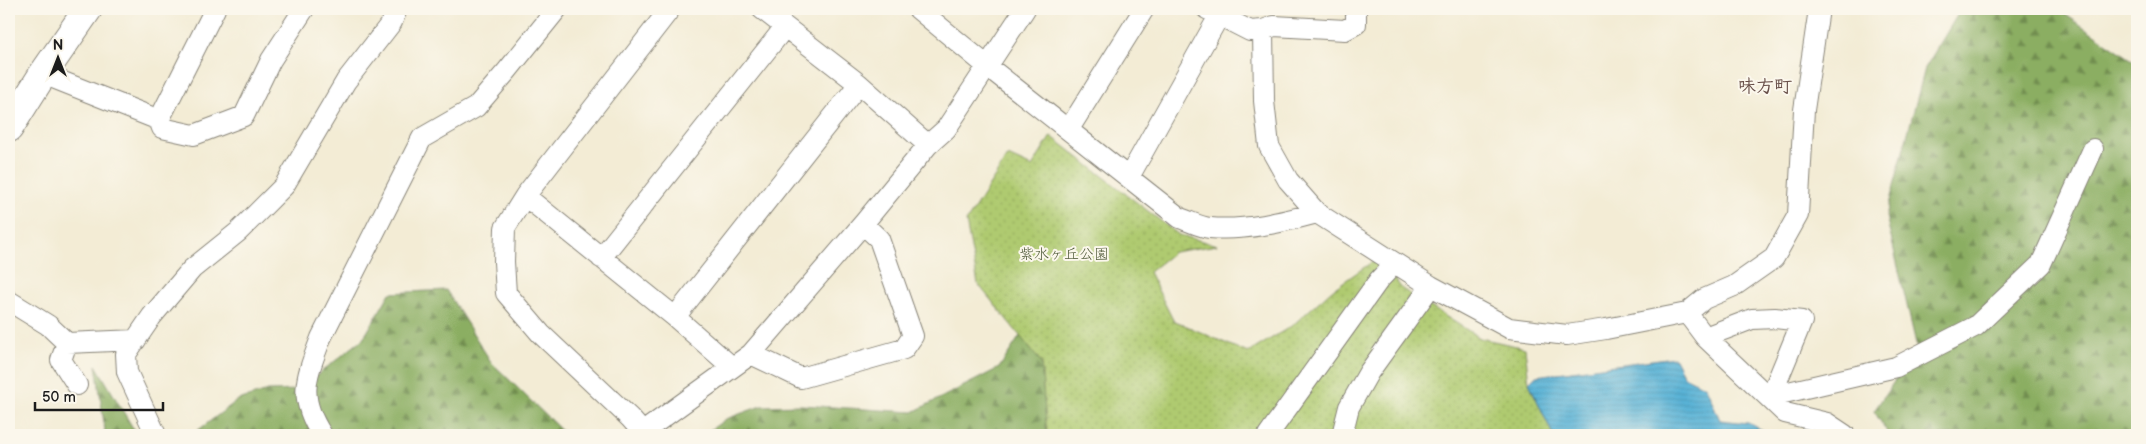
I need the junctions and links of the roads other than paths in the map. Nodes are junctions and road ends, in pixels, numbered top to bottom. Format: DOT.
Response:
graph roads {
  1 [pos="88,9"];
  2 [pos="215,9"];
  3 [pos="304,9"];
  4 [pos="397,9"];
  5 [pos="557,9"];
  6 [pos="670,9"];
  7 [pos="762,9"];
  8 [pos="918,9"];
  9 [pos="1025,9"];
  10 [pos="1144,9"];
  11 [pos="1356,9"];
  12 [pos="1819,9"];
  13 [pos="1213,12"];
  14 [pos="786,27"];
  15 [pos="1262,30"];
  16 [pos="987,66"];
  17 [pos="43,74"];
  18 [pos="859,84"];
  19 [pos="159,120"];
  20 [pos="9,128"];
  21 [pos="1069,129"];
  22 [pos="928,145"];
  23 [pos="2093,149"];
  24 [pos="1129,177"];
  25 [pos="525,196"];
  26 [pos="1317,213"];
  27 [pos="863,224"];
  28 [pos="601,258"];
  29 [pos="1394,263"];
  30 [pos="1431,286"];
  31 [pos="9,301"];
  32 [pos="1686,313"];
  33 [pos="675,317"];
  34 [pos="1705,337"];
  35 [pos="136,340"];
  36 [pos="67,343"];
  37 [pos="751,354"];
  38 [pos="732,367"];
  39 [pos="77,386"];
  40 [pos="644,434"];
  41 [pos="156,435"];
  42 [pos="322,435"];
  43 [pos="1268,435"];
  44 [pos="1342,435"];
  45 [pos="1845,435"];
  1 -- 17 [label="highway"];
  2 -- 19 [label="street"];
  3 -- 19 [label="street"];
  4 -- 35 [label="street"];
  5 -- 42 [label="street"];
  6 -- 25 [label="street"];
  7 -- 14 [label="street"];
  8 -- 16 [label="street"];
  9 -- 16 [label="street"];
  10 -- 21 [label="street"];
  11 -- 15 [label="street"];
  12 -- 32 [label="street"];
  13 -- 15 [label="street"];
  13 -- 24 [label="street"];
  14 -- 18 [label="street"];
  14 -- 28 [label="street"];
  15 -- 26 [label="street"];
  16 -- 21 [label="street"];
  16 -- 22 [label="street"];
  17 -- 19 [label="street"];
  17 -- 20 [label="highway"];
  18 -- 22 [label="street"];
  18 -- 33 [label="street"];
  21 -- 24 [label="street"];
  22 -- 27 [label="street"];
  23 -- 34 [label="street"];
  24 -- 26 [label="street"];
  25 -- 28 [label="street"];
  25 -- 40 [label="street"];
  26 -- 29 [label="street"];
  27 -- 37 [label="street"];
  27 -- 37 [label="street"];
  28 -- 33 [label="street"];
  29 -- 30 [label="street"];
  29 -- 43 [label="street"];
  30 -- 32 [label="street"];
  30 -- 44 [label="street"];
  31 -- 36 [label="street"];
  32 -- 34 [label="street"];
  33 -- 38 [label="street"];
  34 -- 45 [label="street"];
  35 -- 36 [label="street"];
  35 -- 41 [label="street"];
  36 -- 39 [label="street"];
  37 -- 38 [label="street"];
  38 -- 40 [label="street"];
}
